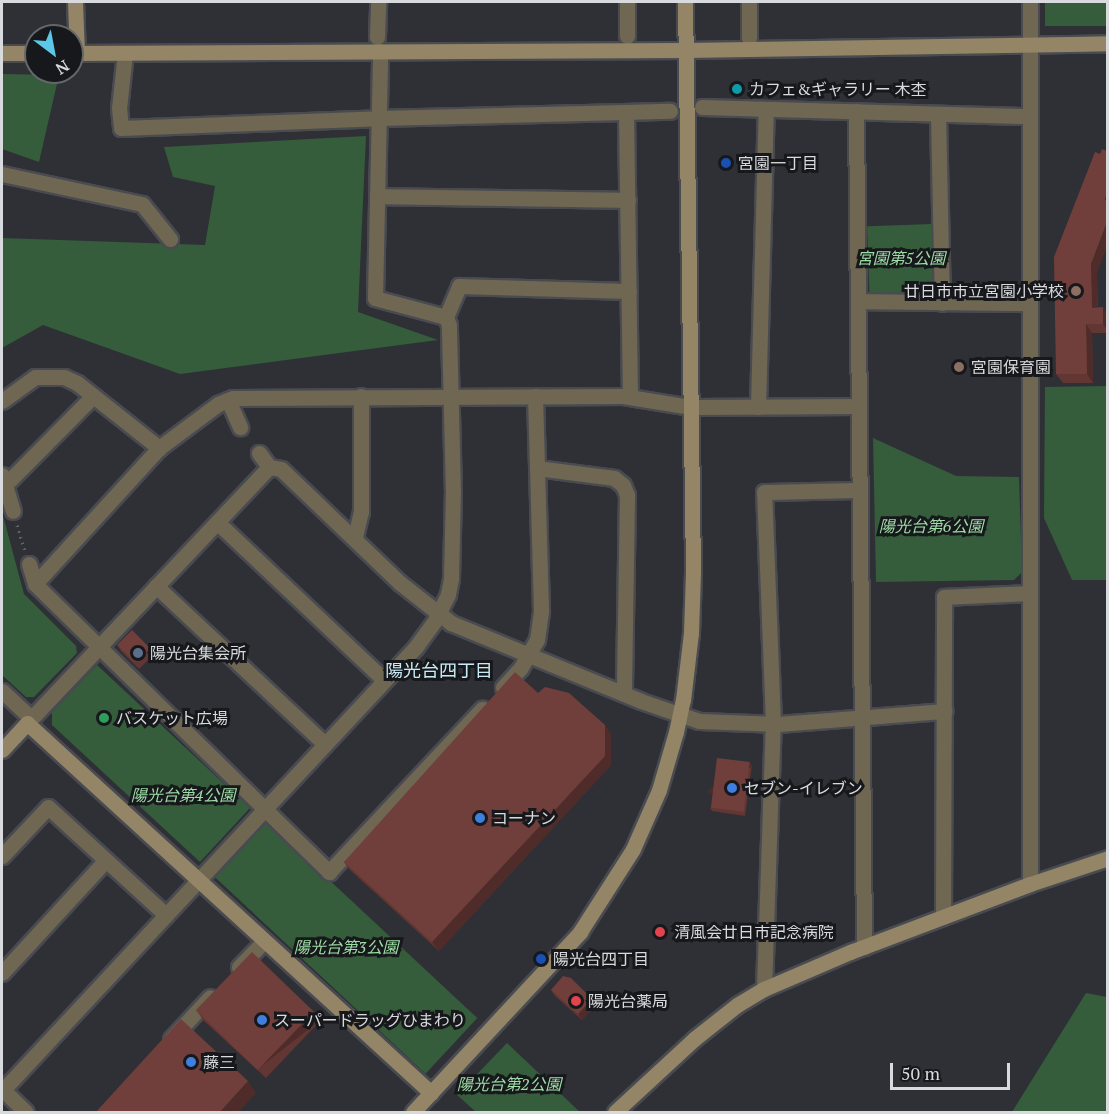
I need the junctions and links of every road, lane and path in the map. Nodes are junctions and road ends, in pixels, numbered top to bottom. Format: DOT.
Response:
graph roads {
  1 [pos="75,2"];
  2 [pos="378,2"];
  3 [pos="627,2"];
  4 [pos="685,2"];
  5 [pos="749,2"];
  6 [pos="1030,2"];
  7 [pos="75,24"];
  8 [pos="627,36"];
  9 [pos="749,38"];
  10 [pos="1107,43"];
  11 [pos="379,44"];
  12 [pos="1030,44"];
  13 [pos="685,50"];
  14 [pos="24,53"];
  15 [pos="84,53"];
  16 [pos="125,53"];
  17 [pos="2,54"];
  18 [pos="702,106"];
  19 [pos="766,109"];
  20 [pos="670,111"];
  21 [pos="856,111"];
  22 [pos="626,112"];
  23 [pos="938,114"];
  24 [pos="1030,116"];
  25 [pos="378,118"];
  26 [pos="2,174"];
  27 [pos="377,196"];
  28 [pos="627,200"];
  29 [pos="170,239"];
  30 [pos="629,291"];
  31 [pos="858,301"];
  32 [pos="942,303"];
  33 [pos="1029,303"];
  34 [pos="446,317"];
  35 [pos="93,396"];
  36 [pos="361,396"];
  37 [pos="451,396"];
  38 [pos="535,396"];
  39 [pos="630,398"];
  40 [pos="228,400"];
  41 [pos="2,401"];
  42 [pos="859,406"];
  43 [pos="758,407"];
  44 [pos="691,408"];
  45 [pos="240,427"];
  46 [pos="159,448"];
  47 [pos="259,453"];
  48 [pos="269,467"];
  49 [pos="537,468"];
  50 [pos="4,480"];
  51 [pos="860,490"];
  52 [pos="13,511"];
  53 [pos="217,522"];
  54 [pos="355,537"];
  55 [pos="29,564"];
  56 [pos="34,584"];
  57 [pos="156,586"];
  58 [pos="1029,593"];
  59 [pos="438,613"];
  60 [pos="99,646"];
  61 [pos="528,654"];
  62 [pos="384,680"];
  63 [pos="2,691"];
  64 [pos="624,693"];
  65 [pos="944,711"];
  66 [pos="680,714"];
  67 [pos="862,717"];
  68 [pos="29,720"];
  69 [pos="773,723"];
  70 [pos="324,743"];
  71 [pos="2,750"];
  72 [pos="265,809"];
  73 [pos="2,856"];
  74 [pos="1107,858"];
  75 [pos="105,861"];
  76 [pos="198,880"];
  77 [pos="1030,884"];
  78 [pos="166,915"];
  79 [pos="943,917"];
  80 [pos="264,941"];
  81 [pos="864,947"];
  82 [pos="2,973"];
  83 [pos="764,989"];
  84 [pos="159,1052"];
  85 [pos="2,1090"];
  86 [pos="431,1093"];
  87 [pos="26,1113"];
  88 [pos="413,1113"];
  89 [pos="615,1113"];
  1 -- 7 [label="street"];
  2 -- 11 [label="street"];
  3 -- 8 [label="street"];
  4 -- 13 [label="street"];
  5 -- 9 [label="street"];
  6 -- 12 [label="street"];
  10 -- 12 [label="street"];
  11 -- 13 [label="street"];
  11 -- 16 [label="street"];
  11 -- 25 [label="street"];
  12 -- 13 [label="street"];
  12 -- 24 [label="street"];
  13 -- 44 [label="street"];
  14 -- 17 [label="street"];
  15 -- 16 [label="street"];
  16 -- 25 [label="street"];
  18 -- 19 [label="street"];
  19 -- 21 [label="street"];
  19 -- 43 [label="street"];
  20 -- 22 [label="street"];
  21 -- 23 [label="street"];
  21 -- 31 [label="street"];
  22 -- 25 [label="street"];
  22 -- 28 [label="street"];
  23 -- 24 [label="street"];
  23 -- 32 [label="street"];
  24 -- 33 [label="street"];
  25 -- 27 [label="street"];
  26 -- 29 [label="street"];
  27 -- 28 [label="street"];
  27 -- 34 [label="street"];
  28 -- 30 [label="street"];
  30 -- 34 [label="street"];
  30 -- 39 [label="street"];
  31 -- 32 [label="street"];
  31 -- 42 [label="street"];
  32 -- 33 [label="street"];
  33 -- 58 [label="street"];
  34 -- 37 [label="street"];
  35 -- 41 [label="street"];
  35 -- 46 [label="street"];
  35 -- 50 [label="street"];
  36 -- 37 [label="street"];
  36 -- 40 [label="street"];
  36 -- 54 [label="street"];
  37 -- 38 [label="street"];
  37 -- 59 [label="street"];
  38 -- 39 [label="street"];
  38 -- 49 [label="street"];
  39 -- 44 [label="street"];
  40 -- 45 [label="street"];
  40 -- 46 [label="street"];
  42 -- 43 [label="street"];
  42 -- 51 [label="street"];
  43 -- 44 [label="street"];
  44 -- 66 [label="street"];
  46 -- 56 [label="street"];
  47 -- 48 [label="street"];
  48 -- 53 [label="street"];
  48 -- 54 [label="street"];
  49 -- 61 [label="street"];
  49 -- 64 [label="street"];
  50 -- 52 [label="street"];
  51 -- 67 [label="street"];
  51 -- 69 [label="street"];
  52 -- 55 [label="path"];
  53 -- 57 [label="street"];
  53 -- 62 [label="street"];
  54 -- 59 [label="street"];
  55 -- 56 [label="street"];
  56 -- 60 [label="street"];
  57 -- 60 [label="street"];
  57 -- 70 [label="street"];
  58 -- 65 [label="street"];
  58 -- 77 [label="street"];
  59 -- 61 [label="street"];
  59 -- 62 [label="street"];
  60 -- 68 [label="street"];
  60 -- 72 [label="street"];
  61 -- 64 [label="street"];
  61 -- 72 [label="street"];
  62 -- 70 [label="street"];
  63 -- 68 [label="street"];
  64 -- 66 [label="street"];
  65 -- 67 [label="street"];
  65 -- 79 [label="street"];
  66 -- 69 [label="street"];
  66 -- 86 [label="street"];
  67 -- 69 [label="street"];
  67 -- 81 [label="street"];
  68 -- 71 [label="street"];
  68 -- 76 [label="street"];
  69 -- 83 [label="street"];
  70 -- 72 [label="street"];
  72 -- 76 [label="street"];
  73 -- 75 [label="street"];
  74 -- 77 [label="street"];
  75 -- 78 [label="street"];
  75 -- 82 [label="street"];
  76 -- 78 [label="street"];
  76 -- 80 [label="street"];
  77 -- 79 [label="street"];
  78 -- 85 [label="street"];
  79 -- 81 [label="street"];
  80 -- 84 [label="street"];
  80 -- 86 [label="street"];
  81 -- 83 [label="street"];
  83 -- 89 [label="street"];
  85 -- 87 [label="street"];
  86 -- 88 [label="street"];
}
